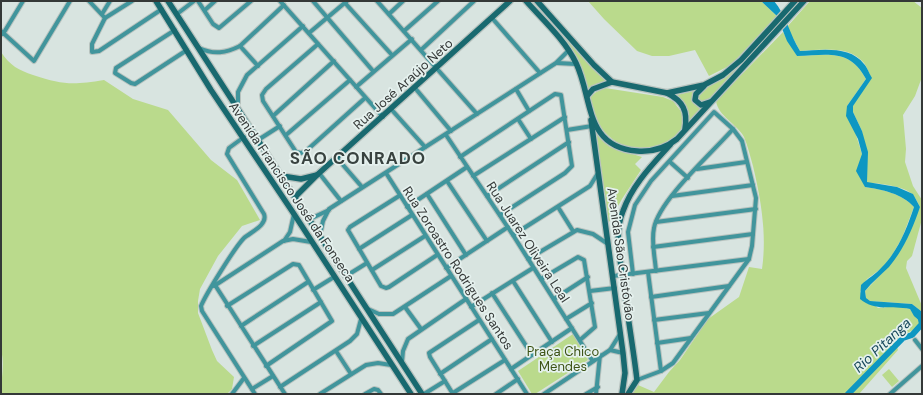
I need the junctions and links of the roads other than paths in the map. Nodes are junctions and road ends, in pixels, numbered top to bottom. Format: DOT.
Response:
graph roads {
  1 [pos="24,1"];
  2 [pos="70,1"];
  3 [pos="89,1"];
  4 [pos="110,1"];
  5 [pos="132,1"];
  6 [pos="156,1"];
  7 [pos="168,1"];
  8 [pos="194,1"];
  9 [pos="198,1"];
  10 [pos="216,1"];
  11 [pos="250,1"];
  12 [pos="280,1"];
  13 [pos="313,1"];
  14 [pos="377,1"];
  15 [pos="403,1"];
  16 [pos="438,1"];
  17 [pos="474,1"];
  18 [pos="510,1"];
  19 [pos="526,1"];
  20 [pos="537,1"];
  21 [pos="804,1"];
  22 [pos="346,2"];
  23 [pos="793,3"];
  24 [pos="504,4"];
  25 [pos="284,5"];
  26 [pos="162,9"];
  27 [pos="205,10"];
  28 [pos="102,14"];
  29 [pos="177,14"];
  30 [pos="389,14"];
  31 [pos="105,18"];
  32 [pos="328,18"];
  33 [pos="492,18"];
  34 [pos="302,26"];
  35 [pos="775,28"];
  36 [pos="175,30"];
  37 [pos="404,31"];
  38 [pos="2,33"];
  39 [pos="309,34"];
  40 [pos="412,39"];
  41 [pos="318,44"];
  42 [pos="240,46"];
  43 [pos="197,47"];
  44 [pos="187,50"];
  45 [pos="421,50"];
  46 [pos="569,50"];
  47 [pos="392,55"];
  48 [pos="334,61"];
  49 [pos="556,63"];
  50 [pos="576,64"];
  51 [pos="258,66"];
  52 [pos="436,69"];
  53 [pos="373,71"];
  54 [pos="540,73"];
  55 [pos="350,80"];
  56 [pos="612,82"];
  57 [pos="704,85"];
  58 [pos="356,87"];
  59 [pos="415,88"];
  60 [pos="516,90"];
  61 [pos="667,93"];
  62 [pos="588,96"];
  63 [pos="365,98"];
  64 [pos="712,101"];
  65 [pos="391,109"];
  66 [pos="529,111"];
  67 [pos="239,112"];
  68 [pos="477,114"];
  69 [pos="273,116"];
  70 [pos="383,117"];
  71 [pos="565,117"];
  72 [pos="591,118"];
  73 [pos="518,119"];
  74 [pos="232,120"];
  75 [pos="280,126"];
  76 [pos="592,126"];
  77 [pos="685,129"];
  78 [pos="733,129"];
  79 [pos="567,130"];
  80 [pos="451,131"];
  81 [pos="286,135"];
  82 [pos="446,135"];
  83 [pos="244,137"];
  84 [pos="531,139"];
  85 [pos="258,140"];
  86 [pos="569,142"];
  87 [pos="673,142"];
  88 [pos="425,147"];
  89 [pos="460,157"];
  90 [pos="337,158"];
  91 [pos="670,162"];
  92 [pos="746,162"];
  93 [pos="467,167"];
  94 [pos="696,169"];
  95 [pos="598,172"];
  96 [pos="386,173"];
  97 [pos="318,174"];
  98 [pos="282,176"];
  99 [pos="473,176"];
  100 [pos="688,178"];
  101 [pos="447,181"];
  102 [pos="753,185"];
  103 [pos="362,188"];
  104 [pos="427,194"];
  105 [pos="399,196"];
  106 [pos="487,196"];
  107 [pos="671,196"];
  108 [pos="295,197"];
  109 [pos="341,201"];
  110 [pos="407,207"];
  111 [pos="558,207"];
  112 [pos="756,209"];
  113 [pos="330,210"];
  114 [pos="294,214"];
  115 [pos="412,215"];
  116 [pos="500,215"];
  117 [pos="310,219"];
  118 [pos="656,222"];
  119 [pos="508,227"];
  120 [pos="573,231"];
  121 [pos="753,234"];
  122 [pos="320,235"];
  123 [pos="513,235"];
  124 [pos="425,236"];
  125 [pos="283,241"];
  126 [pos="487,241"];
  127 [pos="311,242"];
  128 [pos="609,246"];
  129 [pos="654,247"];
  130 [pos="359,249"];
  131 [pos="437,255"];
  132 [pos="466,255"];
  133 [pos="528,259"];
  134 [pos="749,259"];
  135 [pos="367,263"];
  136 [pos="446,268"];
  137 [pos="533,268"];
  138 [pos="372,270"];
  139 [pos="656,271"];
  140 [pos="648,272"];
  141 [pos="633,274"];
  142 [pos="622,275"];
  143 [pos="346,276"];
  144 [pos="451,276"];
  145 [pos="613,276"];
  146 [pos="334,277"];
  147 [pos="588,278"];
  148 [pos="541,279"];
  149 [pos="513,281"];
  150 [pos="308,282"];
  151 [pos="214,286"];
  152 [pos="352,286"];
  153 [pos="729,286"];
  154 [pos="615,288"];
  155 [pos="313,290"];
  156 [pos="344,290"];
  157 [pos="590,291"];
  158 [pos="492,293"];
  159 [pos="356,294"];
  160 [pos="348,297"];
  161 [pos="651,297"];
  162 [pos="466,299"];
  163 [pos="554,300"];
  164 [pos="322,302"];
  165 [pos="592,303"];
  166 [pos="227,306"];
  167 [pos="405,307"];
  168 [pos="471,307"];
  169 [pos="366,308"];
  170 [pos="710,313"];
  171 [pos="361,319"];
  172 [pos="566,319"];
  173 [pos="479,320"];
  174 [pos="654,320"];
  175 [pos="241,326"];
  176 [pos="572,328"];
  177 [pos="421,329"];
  178 [pos="620,334"];
  179 [pos="691,338"];
  180 [pos="492,339"];
  181 [pos="580,340"];
  182 [pos="915,340"];
  183 [pos="552,342"];
  184 [pos="657,343"];
  185 [pos="253,346"];
  186 [pos="922,349"];
  187 [pos="610,350"];
  188 [pos="336,351"];
  189 [pos="623,353"];
  190 [pos="532,355"];
  191 [pos="600,355"];
  192 [pos="505,360"];
  193 [pos="592,360"];
  194 [pos="402,363"];
  195 [pos="391,365"];
  196 [pos="266,366"];
  197 [pos="922,366"];
  198 [pos="511,369"];
  199 [pos="660,372"];
  200 [pos="351,374"];
  201 [pos="440,374"];
  202 [pos="273,376"];
  203 [pos="244,378"];
  204 [pos="518,379"];
  205 [pos="637,380"];
  206 [pos="445,381"];
  207 [pos="280,387"];
  208 [pos="598,387"];
  209 [pos="632,387"];
  210 [pos="252,389"];
  211 [pos="623,391"];
  212 [pos="232,394"];
  213 [pos="255,394"];
  214 [pos="285,394"];
  215 [pos="320,394"];
  216 [pos="365,394"];
  217 [pos="381,394"];
  218 [pos="411,394"];
  219 [pos="423,394"];
  220 [pos="453,394"];
  221 [pos="496,394"];
  222 [pos="527,394"];
  223 [pos="544,394"];
  224 [pos="586,394"];
  225 [pos="596,394"];
  226 [pos="628,394"];
  227 [pos="890,394"];
  1 -- 38 [label="street"];
  2 -- 38 [label="street"];
  3 -- 28 [label="street"];
  4 -- 28 [label="street"];
  5 -- 31 [label="street"];
  6 -- 26 [label="main road, Avenida Francisco José da Fonseca"];
  7 -- 29 [label="main road, Avenida Francisco José da Fonseca"];
  8 -- 29 [label="street"];
  9 -- 27 [label="street"];
  10 -- 27 [label="street"];
  11 -- 27 [label="street"];
  12 -- 25 [label="street"];
  13 -- 32 [label="street"];
  14 -- 30 [label="street"];
  15 -- 30 [label="street"];
  16 -- 37 [label="street"];
  17 -- 45 [label="street"];
  18 -- 24 [label="main road, Rua José Araújo Neto"];
  19 -- 46 [label="main road"];
  20 -- 56 [label="main road"];
  21 -- 35 [label="main road"];
  22 -- 32 [label="street"];
  22 -- 47 [label="street"];
  23 -- 35 [label="main road"];
  24 -- 33 [label="main road, Rua José Araújo Neto"];
  25 -- 34 [label="street"];
  25 -- 42 [label="street"];
  26 -- 31 [label="street"];
  26 -- 36 [label="main road, Avenida Francisco José da Fonseca"];
  28 -- 31 [label="street"];
  29 -- 43 [label="main road, Avenida Francisco José da Fonseca"];
  30 -- 37 [label="street"];
  32 -- 39 [label="street"];
  32 -- 53 [label="street"];
  33 -- 52 [label="main road, Rua José Araújo Neto"];
  33 -- 54 [label="street"];
  34 -- 39 [label="street"];
  34 -- 51 [label="street"];
  35 -- 57 [label="main road"];
  35 -- 64 [label="main road"];
  36 -- 44 [label="main road, Avenida Francisco José da Fonseca"];
  36 -- 44 [label="street"];
  37 -- 40 [label="street"];
  39 -- 41 [label="street"];
  40 -- 45 [label="street"];
  40 -- 47 [label="street"];
  41 -- 48 [label="street"];
  41 -- 69 [label="street"];
  42 -- 43 [label="street"];
  42 -- 51 [label="street"];
  43 -- 67 [label="main road, Avenida Francisco José da Fonseca"];
  44 -- 74 [label="main road, Avenida Francisco José da Fonseca"];
  45 -- 52 [label="street"];
  46 -- 49 [label="street"];
  46 -- 50 [label="main road"];
  47 -- 53 [label="street"];
  48 -- 55 [label="street"];
  48 -- 69 [label="street"];
  49 -- 50 [label="street"];
  49 -- 54 [label="street"];
  50 -- 62 [label="main road"];
  51 -- 67 [label="street"];
  52 -- 59 [label="main road, Rua José Araújo Neto"];
  52 -- 68 [label="street"];
  53 -- 58 [label="street"];
  54 -- 60 [label="street"];
  55 -- 58 [label="street"];
  55 -- 81 [label="street"];
  56 -- 61 [label="main road"];
  56 -- 62 [label="main road"];
  57 -- 61 [label="main road"];
  57 -- 64 [label="main road"];
  58 -- 63 [label="street"];
  59 -- 65 [label="main road, Rua José Araújo Neto"];
  59 -- 80 [label="street"];
  60 -- 66 [label="street"];
  60 -- 68 [label="street"];
  61 -- 77 [label="main road"];
  62 -- 72 [label="main road"];
  63 -- 70 [label="street"];
  63 -- 81 [label="street"];
  64 -- 77 [label="main road"];
  65 -- 70 [label="main road, Rua José Araújo Neto"];
  65 -- 88 [label="street"];
  66 -- 71 [label="street"];
  66 -- 73 [label="street"];
  67 -- 74 [label="main road"];
  67 -- 85 [label="main road, Avenida Francisco José da Fonseca"];
  68 -- 80 [label="street"];
  69 -- 75 [label="street"];
  70 -- 90 [label="main road, Rua José Araújo Neto"];
  71 -- 79 [label="street"];
  71 -- 84 [label="street"];
  72 -- 76 [label="main road, Avenida São Cristóvão"];
  72 -- 87 [label="main road"];
  73 -- 84 [label="street"];
  73 -- 89 [label="street"];
  74 -- 83 [label="main road, Avenida Francisco José da Fonseca"];
  75 -- 81 [label="street"];
  75 -- 85 [label="street"];
  76 -- 79 [label="street"];
  76 -- 95 [label="main road, Avenida São Cristóvão"];
  77 -- 87 [label="main road"];
  78 -- 91 [label="street"];
  78 -- 92 [label="street"];
  78 -- 94 [label="street"];
  79 -- 86 [label="street"];
  80 -- 82 [label="street"];
  82 -- 88 [label="street"];
  82 -- 89 [label="street, Rua Juarez Oliveira Leal"];
  83 -- 114 [label="main road, Avenida Francisco José da Fonseca"];
  83 -- 151 [label="street"];
  84 -- 99 [label="street"];
  85 -- 98 [label="main road, Avenida Francisco José da Fonseca"];
  86 -- 106 [label="street"];
  86 -- 116 [label="street"];
  87 -- 142 [label="main road, Avenida São Cristóvão"];
  88 -- 96 [label="street"];
  89 -- 93 [label="street, Rua Juarez Oliveira Leal"];
  90 -- 97 [label="main road, Rua José Araújo Neto"];
  90 -- 103 [label="street"];
  91 -- 100 [label="street"];
  91 -- 141 [label="street"];
  92 -- 94 [label="street"];
  92 -- 102 [label="street"];
  93 -- 99 [label="street, Rua Juarez Oliveira Leal"];
  93 -- 101 [label="street"];
  94 -- 100 [label="street"];
  95 -- 111 [label="street"];
  95 -- 128 [label="main road, Avenida São Cristóvão"];
  96 -- 103 [label="street"];
  96 -- 105 [label="street, Rua Zoroastro Rodrigues Santos"];
  97 -- 98 [label="main road"];
  97 -- 108 [label="main road, Rua José Araújo Neto"];
  97 -- 109 [label="street"];
  98 -- 108 [label="main road, Avenida Francisco José da Fonseca"];
  99 -- 106 [label="street, Rua Juarez Oliveira Leal"];
  100 -- 107 [label="street"];
  101 -- 104 [label="street"];
  101 -- 126 [label="street"];
  102 -- 107 [label="street"];
  102 -- 112 [label="street"];
  103 -- 109 [label="street"];
  104 -- 110 [label="street"];
  104 -- 132 [label="street"];
  105 -- 110 [label="street, Rua Zoroastro Rodrigues Santos"];
  105 -- 130 [label="street"];
  106 -- 116 [label="street, Rua Juarez Oliveira Leal"];
  107 -- 118 [label="street"];
  108 -- 117 [label="main road, Avenida Francisco José da Fonseca"];
  109 -- 113 [label="street"];
  110 -- 115 [label="street, Rua Zoroastro Rodrigues Santos"];
  111 -- 120 [label="street"];
  111 -- 123 [label="street"];
  112 -- 118 [label="street"];
  112 -- 121 [label="street"];
  113 -- 117 [label="street"];
  113 -- 122 [label="street"];
  114 -- 125 [label="street"];
  114 -- 127 [label="main road, Avenida Francisco José da Fonseca"];
  115 -- 124 [label="street, Rua Zoroastro Rodrigues Santos"];
  115 -- 130 [label="street"];
  116 -- 119 [label="street, Rua Juarez Oliveira Leal"];
  117 -- 122 [label="main road, Avenida Francisco José da Fonseca"];
  118 -- 129 [label="street"];
  119 -- 123 [label="street, Rua Juarez Oliveira Leal"];
  119 -- 126 [label="street"];
  120 -- 128 [label="street"];
  120 -- 133 [label="street"];
  121 -- 129 [label="street"];
  121 -- 134 [label="street"];
  122 -- 143 [label="main road, Avenida Francisco José da Fonseca"];
  123 -- 133 [label="street, Rua Juarez Oliveira Leal"];
  124 -- 131 [label="street, Rua Zoroastro Rodrigues Santos"];
  124 -- 138 [label="street"];
  125 -- 127 [label="street"];
  125 -- 151 [label="street"];
  126 -- 132 [label="street"];
  127 -- 146 [label="main road, Avenida Francisco José da Fonseca"];
  128 -- 145 [label="main road, Avenida São Cristóvão"];
  129 -- 139 [label="street"];
  130 -- 135 [label="street"];
  131 -- 136 [label="street, Rua Zoroastro Rodrigues Santos"];
  131 -- 138 [label="street"];
  132 -- 136 [label="street"];
  133 -- 137 [label="street, Rua Juarez Oliveira Leal"];
  134 -- 139 [label="street"];
  134 -- 153 [label="street"];
  135 -- 138 [label="street"];
  135 -- 143 [label="street"];
  136 -- 144 [label="street, Rua Zoroastro Rodrigues Santos"];
  137 -- 148 [label="street, Rua Juarez Oliveira Leal"];
  137 -- 149 [label="street"];
  139 -- 140 [label="street"];
  140 -- 141 [label="street"];
  140 -- 161 [label="street"];
  141 -- 142 [label="street"];
  142 -- 145 [label="street"];
  142 -- 205 [label="main road, Avenida São Cristóvão"];
  143 -- 152 [label="main road, Avenida Francisco José da Fonseca"];
  144 -- 162 [label="street, Rua Zoroastro Rodrigues Santos"];
  144 -- 167 [label="street"];
  145 -- 154 [label="main road, Avenida São Cristóvão"];
  146 -- 155 [label="street"];
  146 -- 156 [label="main road, Avenida Francisco José da Fonseca"];
  147 -- 148 [label="street"];
  147 -- 157 [label="street"];
  147 -- 163 [label="street"];
  148 -- 163 [label="street, Rua Juarez Oliveira Leal"];
  149 -- 158 [label="street"];
  149 -- 183 [label="street"];
  150 -- 155 [label="street"];
  150 -- 166 [label="street"];
  150 -- 175 [label="street"];
  151 -- 166 [label="street"];
  151 -- 203 [label="street"];
  152 -- 156 [label="main road"];
  152 -- 159 [label="main road, Avenida Francisco José da Fonseca"];
  153 -- 161 [label="street"];
  153 -- 170 [label="street"];
  154 -- 157 [label="street"];
  154 -- 178 [label="main road, Avenida São Cristóvão"];
  155 -- 164 [label="street"];
  156 -- 160 [label="main road, Avenida Francisco José da Fonseca"];
  157 -- 165 [label="street"];
  158 -- 168 [label="street"];
  158 -- 190 [label="street"];
  159 -- 160 [label="main road"];
  159 -- 169 [label="main road, Avenida Francisco José da Fonseca"];
  160 -- 171 [label="main road, Avenida Francisco José da Fonseca"];
  161 -- 174 [label="street"];
  162 -- 168 [label="street, Rua Zoroastro Rodrigues Santos"];
  162 -- 177 [label="street"];
  163 -- 172 [label="street, Rua Juarez Oliveira Leal"];
  164 -- 185 [label="street"];
  164 -- 196 [label="street"];
  165 -- 172 [label="street"];
  165 -- 181 [label="street"];
  166 -- 175 [label="street"];
  167 -- 169 [label="street"];
  167 -- 177 [label="street"];
  168 -- 173 [label="street, Rua Zoroastro Rodrigues Santos"];
  169 -- 194 [label="main road, Avenida Francisco José da Fonseca"];
  170 -- 174 [label="street"];
  170 -- 179 [label="street"];
  171 -- 188 [label="street"];
  171 -- 195 [label="main road, Avenida Francisco José da Fonseca"];
  172 -- 176 [label="street, Rua Juarez Oliveira Leal"];
  173 -- 180 [label="street, Rua Zoroastro Rodrigues Santos"];
  173 -- 201 [label="street"];
  174 -- 184 [label="street"];
  175 -- 185 [label="street"];
  176 -- 181 [label="street, Rua Juarez Oliveira Leal"];
  176 -- 183 [label="street"];
  177 -- 194 [label="street"];
  178 -- 187 [label="street"];
  178 -- 189 [label="main road, Avenida São Cristóvão"];
  179 -- 184 [label="street"];
  179 -- 199 [label="street"];
  180 -- 192 [label="street, Rua Zoroastro Rodrigues Santos"];
  180 -- 201 [label="street"];
  181 -- 193 [label="street, Rua Juarez Oliveira Leal"];
  182 -- 186 [label="street"];
  183 -- 190 [label="street"];
  184 -- 199 [label="street"];
  185 -- 196 [label="street"];
  187 -- 189 [label="street"];
  187 -- 191 [label="street"];
  188 -- 200 [label="street"];
  188 -- 207 [label="street"];
  189 -- 211 [label="main road, Avenida São Cristóvão"];
  190 -- 198 [label="street"];
  191 -- 193 [label="street"];
  191 -- 208 [label="street"];
  192 -- 198 [label="street, Rua Zoroastro Rodrigues Santos"];
  192 -- 220 [label="street"];
  193 -- 223 [label="street"];
  194 -- 219 [label="main road, Avenida Francisco José da Fonseca"];
  195 -- 200 [label="street"];
  195 -- 218 [label="main road, Avenida Francisco José da Fonseca"];
  196 -- 202 [label="street"];
  197 -- 227 [label="street"];
  198 -- 204 [label="street, Rua Zoroastro Rodrigues Santos"];
  199 -- 205 [label="street"];
  200 -- 215 [label="street"];
  201 -- 206 [label="street"];
  202 -- 207 [label="street"];
  202 -- 210 [label="street"];
  203 -- 210 [label="street"];
  203 -- 212 [label="street"];
  204 -- 221 [label="street"];
  204 -- 222 [label="street, Rua Zoroastro Rodrigues Santos"];
  205 -- 209 [label="main road"];
  206 -- 219 [label="street"];
  206 -- 220 [label="street"];
  207 -- 214 [label="street"];
  208 -- 224 [label="street"];
  208 -- 225 [label="street"];
  209 -- 211 [label="main road"];
  209 -- 226 [label="main road"];
  210 -- 213 [label="street"];
  216 -- 217 [label="street"];
}
